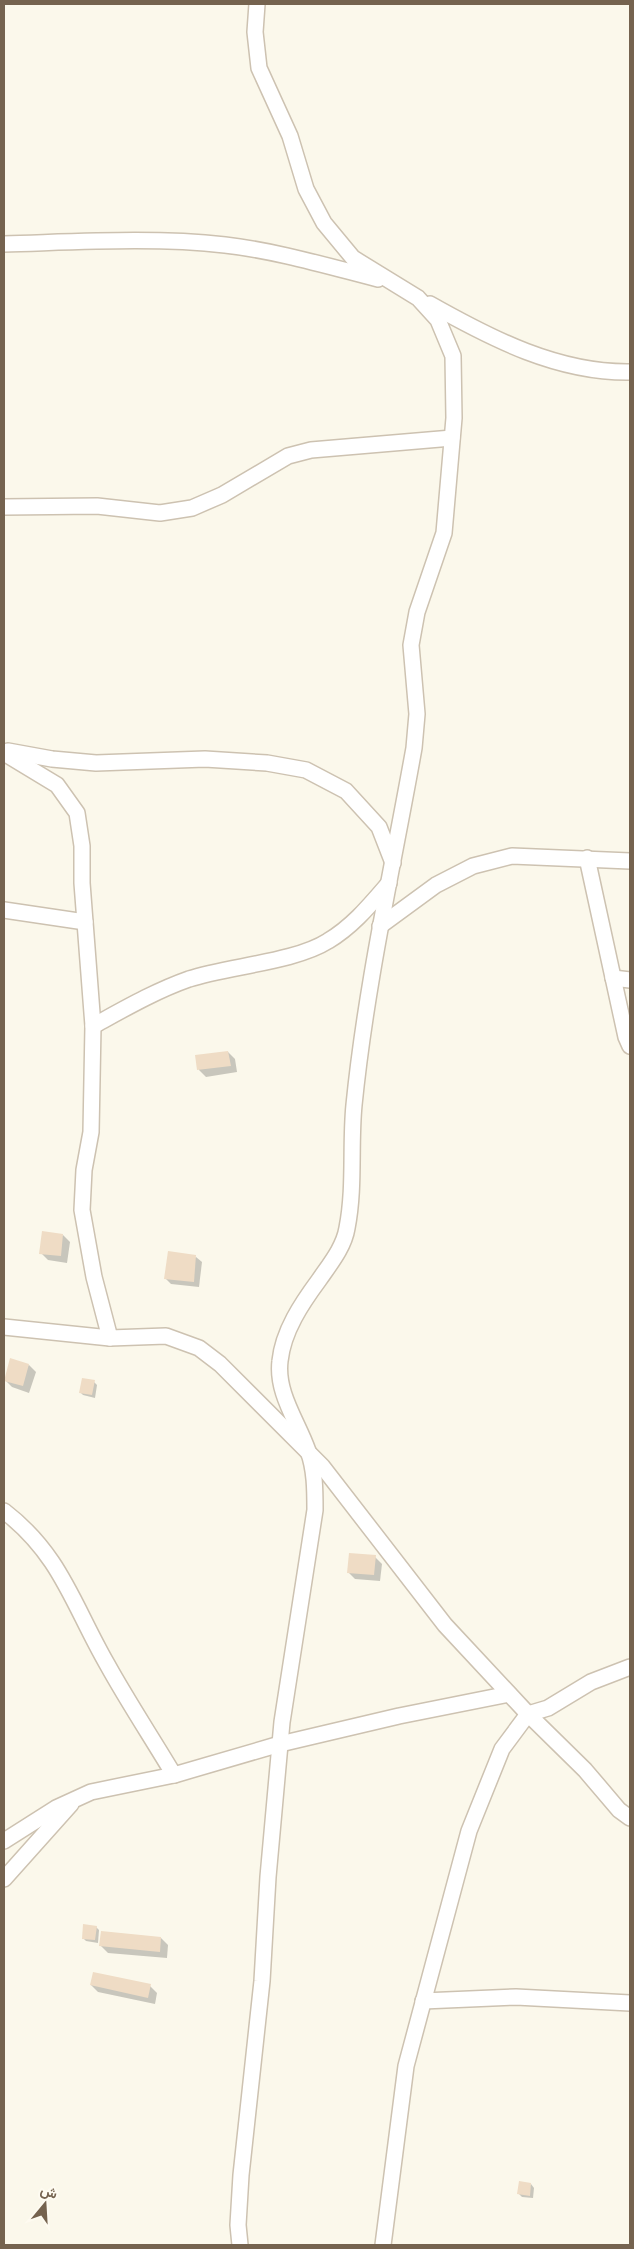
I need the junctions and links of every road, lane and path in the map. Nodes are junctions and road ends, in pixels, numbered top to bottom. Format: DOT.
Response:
graph roads {
  1 [pos="257,4"];
  2 [pos="4,244"];
  3 [pos="391,282"];
  4 [pos="418,298"];
  5 [pos="630,372"];
  6 [pos="452,438"];
  7 [pos="4,507"];
  8 [pos="4,752"];
  9 [pos="587,858"];
  10 [pos="630,861"];
  11 [pos="393,864"];
  12 [pos="389,883"];
  13 [pos="4,910"];
  14 [pos="85,922"];
  15 [pos="380,926"];
  16 [pos="613,978"];
  17 [pos="630,980"];
  18 [pos="93,1026"];
  19 [pos="630,1046"];
  20 [pos="4,1327"];
  21 [pos="110,1338"];
  22 [pos="309,1453"];
  23 [pos="4,1511"];
  24 [pos="630,1667"];
  25 [pos="509,1694"];
  26 [pos="528,1714"];
  27 [pos="280,1744"];
  28 [pos="174,1775"];
  29 [pos="76,1799"];
  30 [pos="630,1818"];
  31 [pos="4,1841"];
  32 [pos="4,1879"];
  33 [pos="424,2001"];
  34 [pos="630,2003"];
  35 [pos="240,2245"];
  36 [pos="383,2245"];
  1 -- 3 [label="street"];
  2 -- 3 [label="street"];
  3 -- 4 [label="street"];
  4 -- 5 [label="street"];
  4 -- 6 [label="street"];
  6 -- 7 [label="street"];
  6 -- 11 [label="street"];
  8 -- 11 [label="street"];
  8 -- 14 [label="street"];
  9 -- 10 [label="street"];
  9 -- 15 [label="street"];
  9 -- 16 [label="street"];
  11 -- 12 [label="street"];
  12 -- 15 [label="street"];
  12 -- 18 [label="street"];
  13 -- 14 [label="street"];
  14 -- 18 [label="street"];
  15 -- 22 [label="street"];
  16 -- 17 [label="street"];
  16 -- 19 [label="street"];
  18 -- 21 [label="street"];
  20 -- 21 [label="street"];
  21 -- 22 [label="street"];
  22 -- 25 [label="street"];
  22 -- 27 [label="street"];
  23 -- 28 [label="street"];
  24 -- 26 [label="street"];
  25 -- 26 [label="street"];
  25 -- 27 [label="street"];
  26 -- 30 [label="street"];
  26 -- 33 [label="street"];
  27 -- 28 [label="street"];
  27 -- 35 [label="street"];
  28 -- 29 [label="street"];
  29 -- 31 [label="street"];
  29 -- 32 [label="street"];
  33 -- 34 [label="street"];
  33 -- 36 [label="street"];
}
